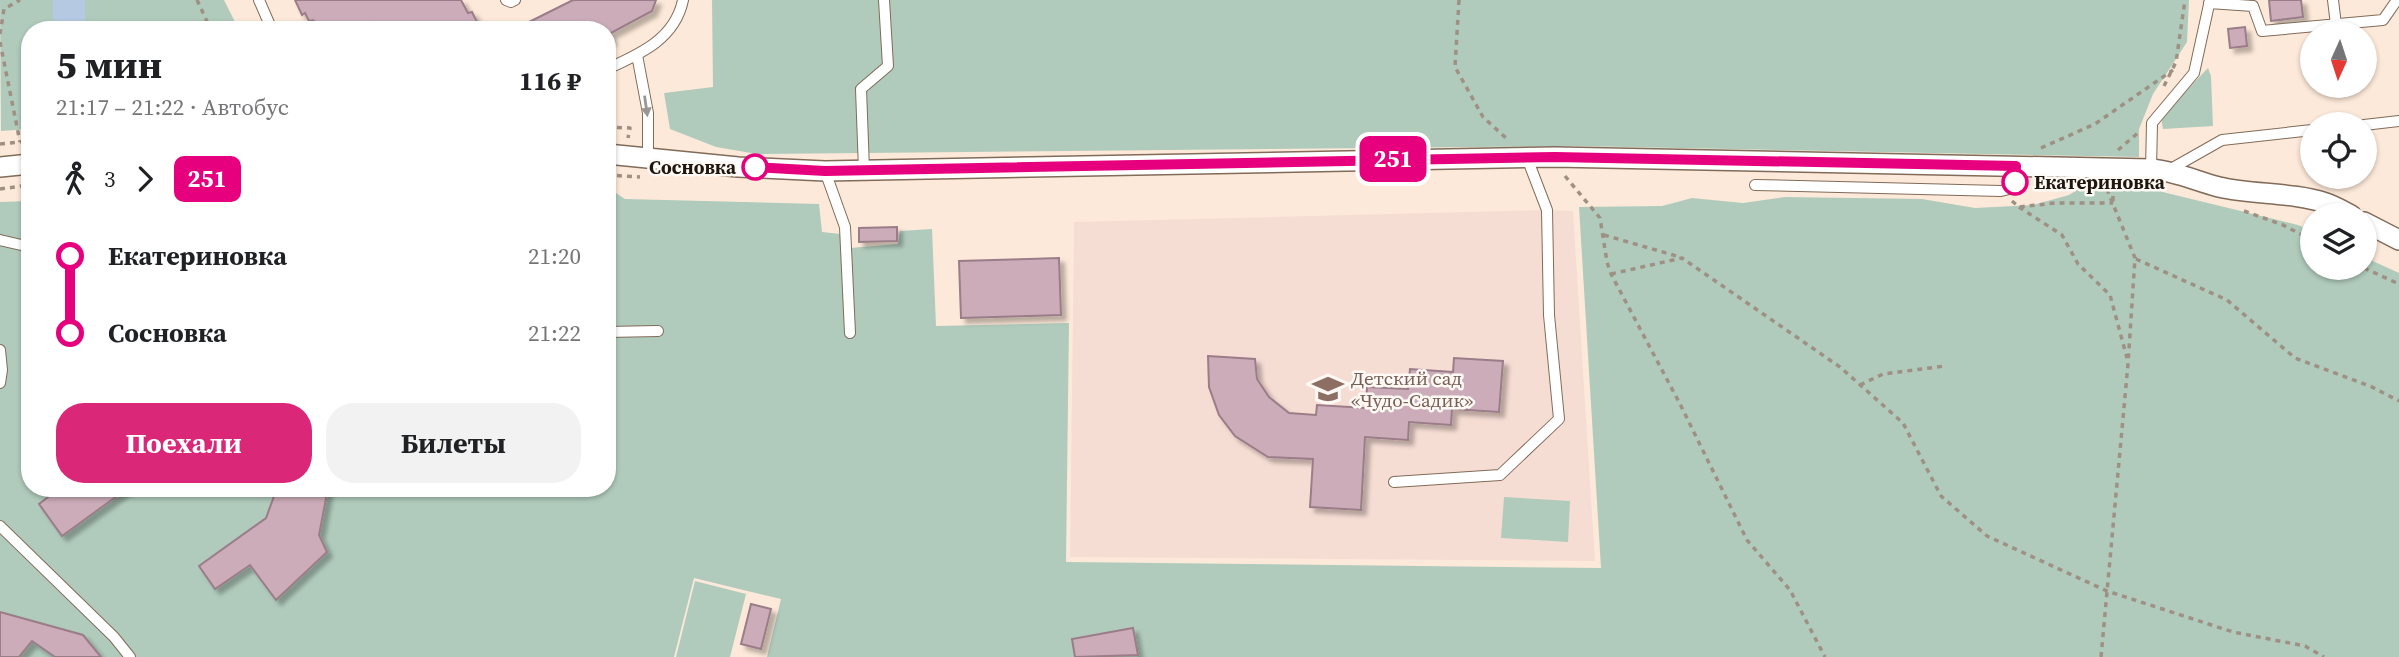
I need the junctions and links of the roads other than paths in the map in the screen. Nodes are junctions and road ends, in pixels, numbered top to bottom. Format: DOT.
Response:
graph roads {
  1 [pos="260,0"];
  2 [pos="506,0"];
  3 [pos="515,0"];
  4 [pos="684,0"];
  5 [pos="884,0"];
  6 [pos="2333,0"];
  7 [pos="2397,0"];
  8 [pos="2210,1"];
  9 [pos="268,21"];
  10 [pos="2336,21"];
  11 [pos="2374,21"];
  12 [pos="2300,28"];
  13 [pos="637,55"];
  14 [pos="616,65"];
  15 [pos="2399,121"];
  16 [pos="2377,124"];
  17 [pos="2300,131"];
  18 [pos="616,155"];
  19 [pos="1527,157"];
  20 [pos="648,158"];
  21 [pos="1782,160"];
  22 [pos="21,165"];
  23 [pos="2016,166"];
  24 [pos="0,167"];
  25 [pos="2160,169"];
  26 [pos="864,170"];
  27 [pos="825,171"];
  28 [pos="1755,185"];
  29 [pos="1787,186"];
  30 [pos="2323,203"];
  31 [pos="2377,229"];
  32 [pos="0,240"];
  33 [pos="2399,240"];
  34 [pos="21,245"];
  35 [pos="658,331"];
  36 [pos="616,332"];
  37 [pos="850,333"];
  38 [pos="0,350"];
  39 [pos="0,383"];
  40 [pos="1394,482"];
  41 [pos="0,526"];
  42 [pos="130,657"];
  1 -- 9 [label="lane"];
  2 -- 3 [label="lane"];
  4 -- 13 [label="lane"];
  5 -- 26 [label="lane"];
  6 -- 10 [label="lane"];
  7 -- 11 [label="lane"];
  8 -- 12 [label="lane"];
  8 -- 25 [label="lane"];
  13 -- 14 [label="lane"];
  13 -- 20 [label="lane, one-way"];
  15 -- 16 [label="lane"];
  17 -- 25 [label="lane"];
  18 -- 20 [label="street"];
  19 -- 21 [label="street"];
  19 -- 26 [label="street"];
  19 -- 40 [label="lane"];
  20 -- 27 [label="street"];
  21 -- 23 [label="street"];
  21 -- 29 [label="lane"];
  22 -- 24 [label="street"];
  23 -- 25 [label="street"];
  23 -- 29 [label="lane"];
  25 -- 30 [label="street"];
  26 -- 27 [label="street"];
  27 -- 37 [label="lane"];
  28 -- 29 [label="lane"];
  31 -- 33 [label="street"];
  32 -- 34 [label="lane"];
  35 -- 36 [label="lane"];
  38 -- 39 [label="lane"];
  41 -- 42 [label="lane"];
}
